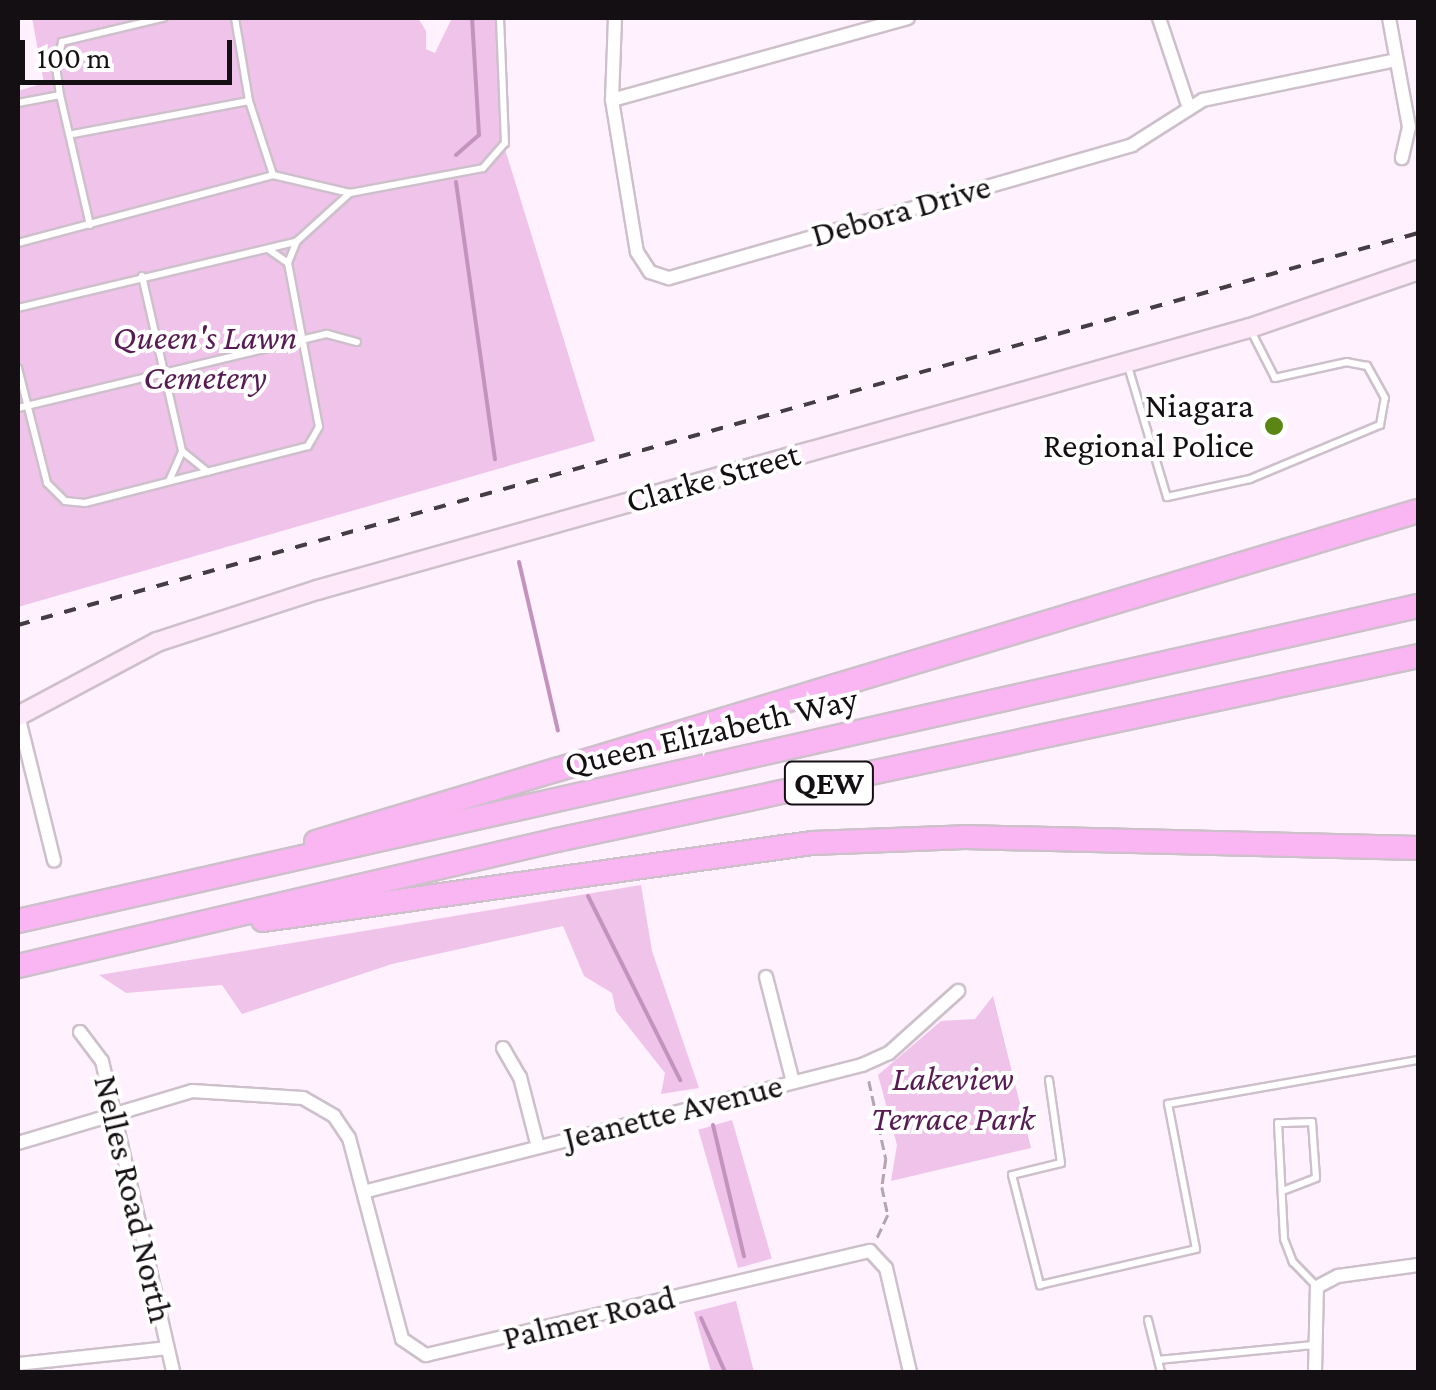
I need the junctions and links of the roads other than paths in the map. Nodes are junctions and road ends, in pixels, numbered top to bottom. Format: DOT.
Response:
graph roads {
  1 [pos="162,18"];
  2 [pos="235,18"];
  3 [pos="500,18"];
  4 [pos="615,18"];
  5 [pos="908,18"];
  6 [pos="1160,18"];
  7 [pos="1389,18"];
  8 [pos="1396,60"];
  9 [pos="60,95"];
  10 [pos="612,100"];
  11 [pos="249,101"];
  12 [pos="18,103"];
  13 [pos="1189,108"];
  14 [pos="73,134"];
  15 [pos="1402,158"];
  16 [pos="274,175"];
  17 [pos="350,193"];
  18 [pos="90,225"];
  19 [pos="297,241"];
  20 [pos="18,243"];
  21 [pos="267,248"];
  22 [pos="288,263"];
  23 [pos="1418,270"];
  24 [pos="142,276"];
  25 [pos="18,308"];
  26 [pos="1250,328"];
  27 [pos="357,342"];
  28 [pos="303,344"];
  29 [pos="1127,360"];
  30 [pos="18,368"];
  31 [pos="162,376"];
  32 [pos="22,407"];
  33 [pos="182,451"];
  34 [pos="209,472"];
  35 [pos="166,483"];
  36 [pos="1418,511"];
  37 [pos="1418,606"];
  38 [pos="1418,656"];
  39 [pos="18,714"];
  40 [pos="1418,848"];
  41 [pos="54,861"];
  42 [pos="267,863"];
  43 [pos="240,916"];
  44 [pos="18,921"];
  45 [pos="18,966"];
  46 [pos="766,977"];
  47 [pos="958,991"];
  48 [pos="80,1032"];
  49 [pos="503,1048"];
  50 [pos="1418,1060"];
  51 [pos="1048,1080"];
  52 [pos="793,1082"];
  53 [pos="114,1113"];
  54 [pos="18,1143"];
  55 [pos="538,1147"];
  56 [pos="1285,1190"];
  57 [pos="367,1191"];
  58 [pos="1418,1264"];
  59 [pos="1317,1287"];
  60 [pos="1148,1320"];
  61 [pos="1314,1345"];
  62 [pos="167,1348"];
  63 [pos="1158,1360"];
  64 [pos="18,1364"];
  65 [pos="173,1372"];
  66 [pos="910,1372"];
  67 [pos="1161,1372"];
  68 [pos="1315,1372"];
  1 -- 9 [label="lane"];
  2 -- 11 [label="lane"];
  3 -- 17 [label="lane"];
  4 -- 10 [label="street, Debora Drive"];
  5 -- 10 [label="street"];
  6 -- 13 [label="street"];
  7 -- 8 [label="street"];
  8 -- 13 [label="street, Debora Drive"];
  8 -- 15 [label="street"];
  9 -- 12 [label="lane"];
  9 -- 14 [label="lane"];
  10 -- 13 [label="street, Debora Drive"];
  11 -- 14 [label="lane"];
  11 -- 16 [label="lane"];
  14 -- 18 [label="lane"];
  16 -- 17 [label="lane"];
  16 -- 18 [label="lane"];
  17 -- 19 [label="lane"];
  18 -- 20 [label="lane"];
  19 -- 21 [label="lane"];
  19 -- 22 [label="lane"];
  21 -- 22 [label="lane"];
  21 -- 24 [label="lane"];
  22 -- 28 [label="lane"];
  23 -- 26 [label="street, Clarke Street"];
  24 -- 25 [label="lane"];
  24 -- 31 [label="lane"];
  26 -- 29 [label="street, Clarke Street"];
  26 -- 29 [label="lane"];
  27 -- 28 [label="lane"];
  28 -- 31 [label="lane"];
  28 -- 34 [label="lane"];
  29 -- 39 [label="street, Clarke Street"];
  30 -- 32 [label="lane"];
  31 -- 32 [label="lane"];
  31 -- 33 [label="lane"];
  32 -- 35 [label="lane"];
  33 -- 34 [label="lane"];
  33 -- 35 [label="lane"];
  34 -- 35 [label="lane"];
  36 -- 42 [label="highway"];
  37 -- 42 [label="highway, Queen Elizabeth Way / QEW"];
  38 -- 43 [label="highway, Queen Elizabeth Way / QEW"];
  39 -- 41 [label="street"];
  40 -- 43 [label="highway"];
  42 -- 44 [label="highway, Queen Elizabeth Way / QEW"];
  43 -- 45 [label="highway, Queen Elizabeth Way / QEW"];
  46 -- 52 [label="street"];
  47 -- 52 [label="street, Jeanette Avenue"];
  48 -- 53 [label="street, Nelles Road North"];
  49 -- 55 [label="street"];
  50 -- 51 [label="lane"];
  52 -- 55 [label="street, Jeanette Avenue"];
  53 -- 54 [label="street, Palmer Road"];
  53 -- 57 [label="street, Palmer Road"];
  53 -- 62 [label="street, Nelles Road North"];
  55 -- 57 [label="street, Jeanette Avenue"];
  56 -- 56 [label="lane"];
  56 -- 59 [label="lane"];
  57 -- 66 [label="street, Palmer Road"];
  58 -- 59 [label="street"];
  59 -- 61 [label="street"];
  60 -- 63 [label="lane"];
  61 -- 63 [label="lane"];
  61 -- 68 [label="street"];
  62 -- 64 [label="street"];
  62 -- 65 [label="street, Nelles Road North"];
  63 -- 67 [label="lane"];
}
